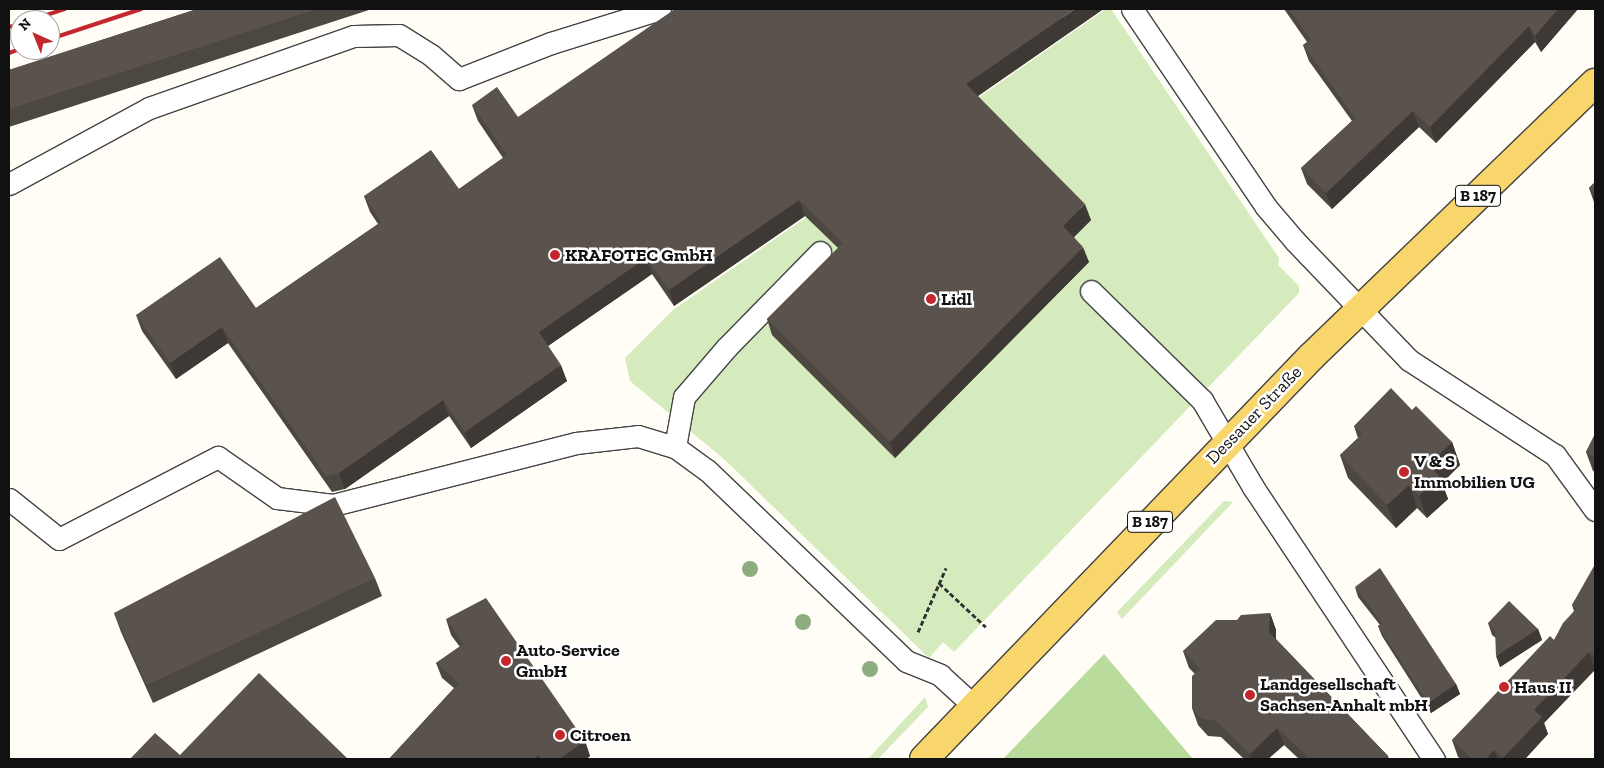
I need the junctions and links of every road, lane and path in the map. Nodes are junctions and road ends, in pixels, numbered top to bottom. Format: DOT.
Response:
graph roads {
  1 [pos="660,9"];
  2 [pos="1132,9"];
  3 [pos="1595,83"];
  4 [pos="9,184"];
  5 [pos="820,252"];
  6 [pos="1091,290"];
  7 [pos="1360,309"];
  8 [pos="1228,442"];
  9 [pos="675,447"];
  10 [pos="9,499"];
  11 [pos="1595,510"];
  12 [pos="946,568"];
  13 [pos="938,583"];
  14 [pos="986,627"];
  15 [pos="906,661"];
  16 [pos="974,706"];
  17 [pos="924,759"];
  18 [pos="1434,759"];
  1 -- 4 [label="lane"];
  2 -- 7 [label="lane"];
  3 -- 7 [label="main road, Dessauer Straße / B 187"];
  5 -- 9 [label="lane"];
  6 -- 8 [label="lane"];
  7 -- 8 [label="main road, Dessauer Straße / B 187"];
  7 -- 11 [label="lane"];
  8 -- 16 [label="main road, Dessauer Straße / B 187"];
  8 -- 18 [label="lane"];
  9 -- 10 [label="lane"];
  9 -- 15 [label="lane"];
  12 -- 13 [label="path"];
  13 -- 14 [label="path"];
  13 -- 15 [label="path"];
  15 -- 16 [label="lane"];
  16 -- 17 [label="main road, Dessauer Straße / B 187"];
}
